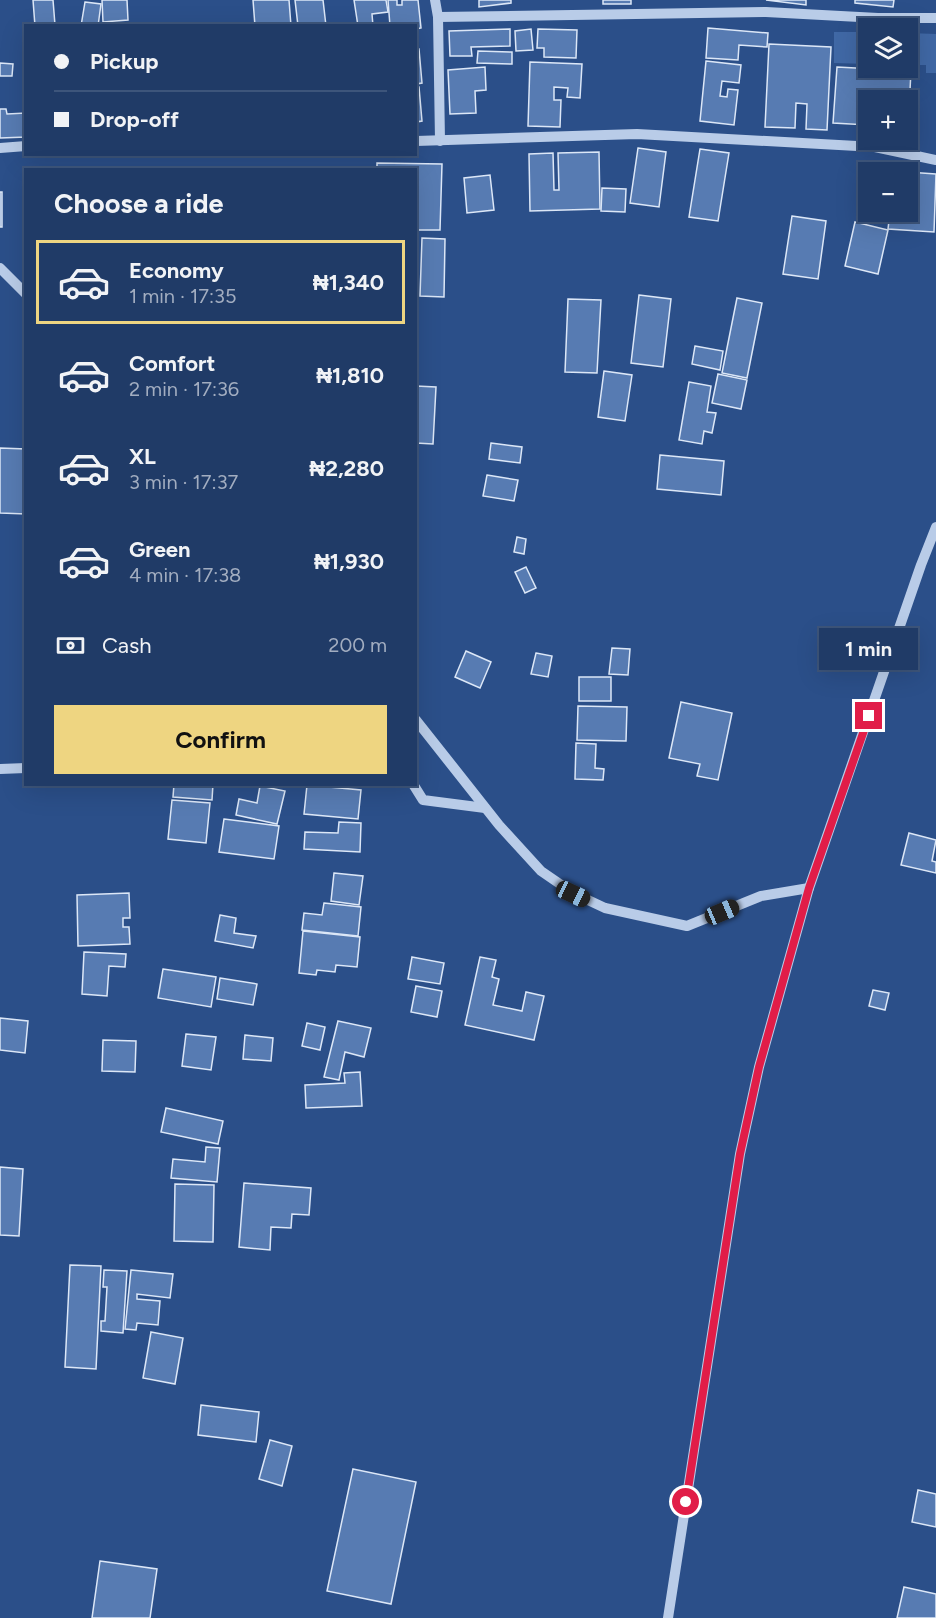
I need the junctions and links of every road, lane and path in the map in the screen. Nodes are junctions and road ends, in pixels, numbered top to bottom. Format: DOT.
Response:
graph roads {
  1 [pos="435,0"];
  2 [pos="438,17"];
  3 [pos="936,18"];
  4 [pos="417,141"];
  5 [pos="440,141"];
  6 [pos="24,147"];
  7 [pos="0,148"];
  8 [pos="936,159"];
  9 [pos="0,268"];
  10 [pos="24,292"];
  11 [pos="936,527"];
  12 [pos="417,721"];
  13 [pos="24,768"];
  14 [pos="0,769"];
  15 [pos="414,786"];
  16 [pos="485,808"];
  17 [pos="809,888"];
  18 [pos="668,1618"];
  1 -- 2 [label="street"];
  2 -- 3 [label="street"];
  2 -- 5 [label="street"];
  4 -- 5 [label="street"];
  5 -- 8 [label="street"];
  6 -- 7 [label="street"];
  9 -- 10 [label="street"];
  11 -- 17 [label="street"];
  12 -- 16 [label="street"];
  13 -- 14 [label="street"];
  15 -- 16 [label="street"];
  16 -- 17 [label="street"];
  17 -- 18 [label="street"];
}
